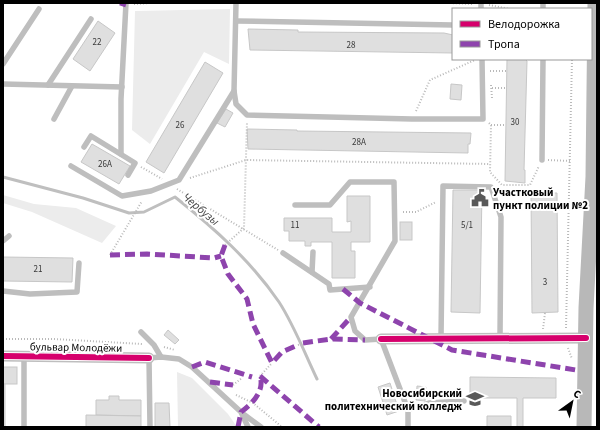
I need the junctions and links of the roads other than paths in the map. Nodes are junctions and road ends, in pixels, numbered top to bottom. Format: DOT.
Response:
graph roads {
  1 [pos="236,3"];
  2 [pos="595,3"];
  3 [pos="126,4"];
  4 [pos="39,9"];
  5 [pos="91,19"];
  6 [pos="236,21"];
  7 [pos="452,25"];
  8 [pos="482,60"];
  9 [pos="543,60"];
  10 [pos="3,64"];
  11 [pos="3,84"];
  12 [pos="48,85"];
  13 [pos="72,86"];
  14 [pos="122,87"];
  15 [pos="234,92"];
  16 [pos="54,118"];
  17 [pos="84,146"];
  18 [pos="121,154"];
  19 [pos="542,160"];
  20 [pos="71,166"];
  21 [pos="128,175"];
  22 [pos="295,205"];
  23 [pos="9,236"];
  24 [pos="3,241"];
  25 [pos="312,252"];
  26 [pos="283,253"];
  27 [pos="79,263"];
  28 [pos="312,272"];
  29 [pos="370,287"];
  30 [pos="3,292"];
  31 [pos="141,332"];
  32 [pos="441,338"];
  33 [pos="500,338"];
  34 [pos="591,338"];
  35 [pos="382,339"];
  36 [pos="3,356"];
  37 [pos="24,356"];
  38 [pos="161,357"];
  39 [pos="149,358"];
  40 [pos="464,401"];
  41 [pos="408,410"];
  42 [pos="241,412"];
  43 [pos="24,427"];
  44 [pos="150,427"];
  45 [pos="248,427"];
  46 [pos="261,427"];
  47 [pos="408,427"];
  48 [pos="584,427"];
  1 -- 6 [label="lane"];
  2 -- 34 [label="main road"];
  3 -- 14 [label="lane"];
  4 -- 10 [label="lane"];
  5 -- 12 [label="lane"];
  6 -- 7 [label="lane"];
  6 -- 15 [label="lane"];
  8 -- 15 [label="lane"];
  9 -- 19 [label="lane"];
  11 -- 12 [label="lane"];
  12 -- 13 [label="lane"];
  13 -- 14 [label="lane"];
  13 -- 16 [label="lane"];
  14 -- 18 [label="lane"];
  15 -- 20 [label="lane"];
  17 -- 18 [label="lane"];
  18 -- 21 [label="lane"];
  22 -- 29 [label="lane"];
  23 -- 24 [label="lane"];
  25 -- 28 [label="lane"];
  26 -- 28 [label="lane"];
  27 -- 30 [label="lane"];
  28 -- 29 [label="lane"];
  29 -- 35 [label="lane"];
  31 -- 38 [label="lane"];
  32 -- 33 [label="street"];
  32 -- 33 [label="lane"];
  32 -- 35 [label="street"];
  33 -- 34 [label="street"];
  34 -- 48 [label="main road"];
  35 -- 41 [label="lane"];
  36 -- 37 [label="street, бульвар Молодёжи"];
  37 -- 39 [label="street, бульвар Молодёжи"];
  37 -- 43 [label="lane"];
  38 -- 39 [label="lane"];
  38 -- 42 [label="lane"];
  39 -- 44 [label="lane"];
  40 -- 41 [label="lane"];
  41 -- 47 [label="lane"];
  42 -- 45 [label="lane"];
  42 -- 46 [label="lane"];
}
